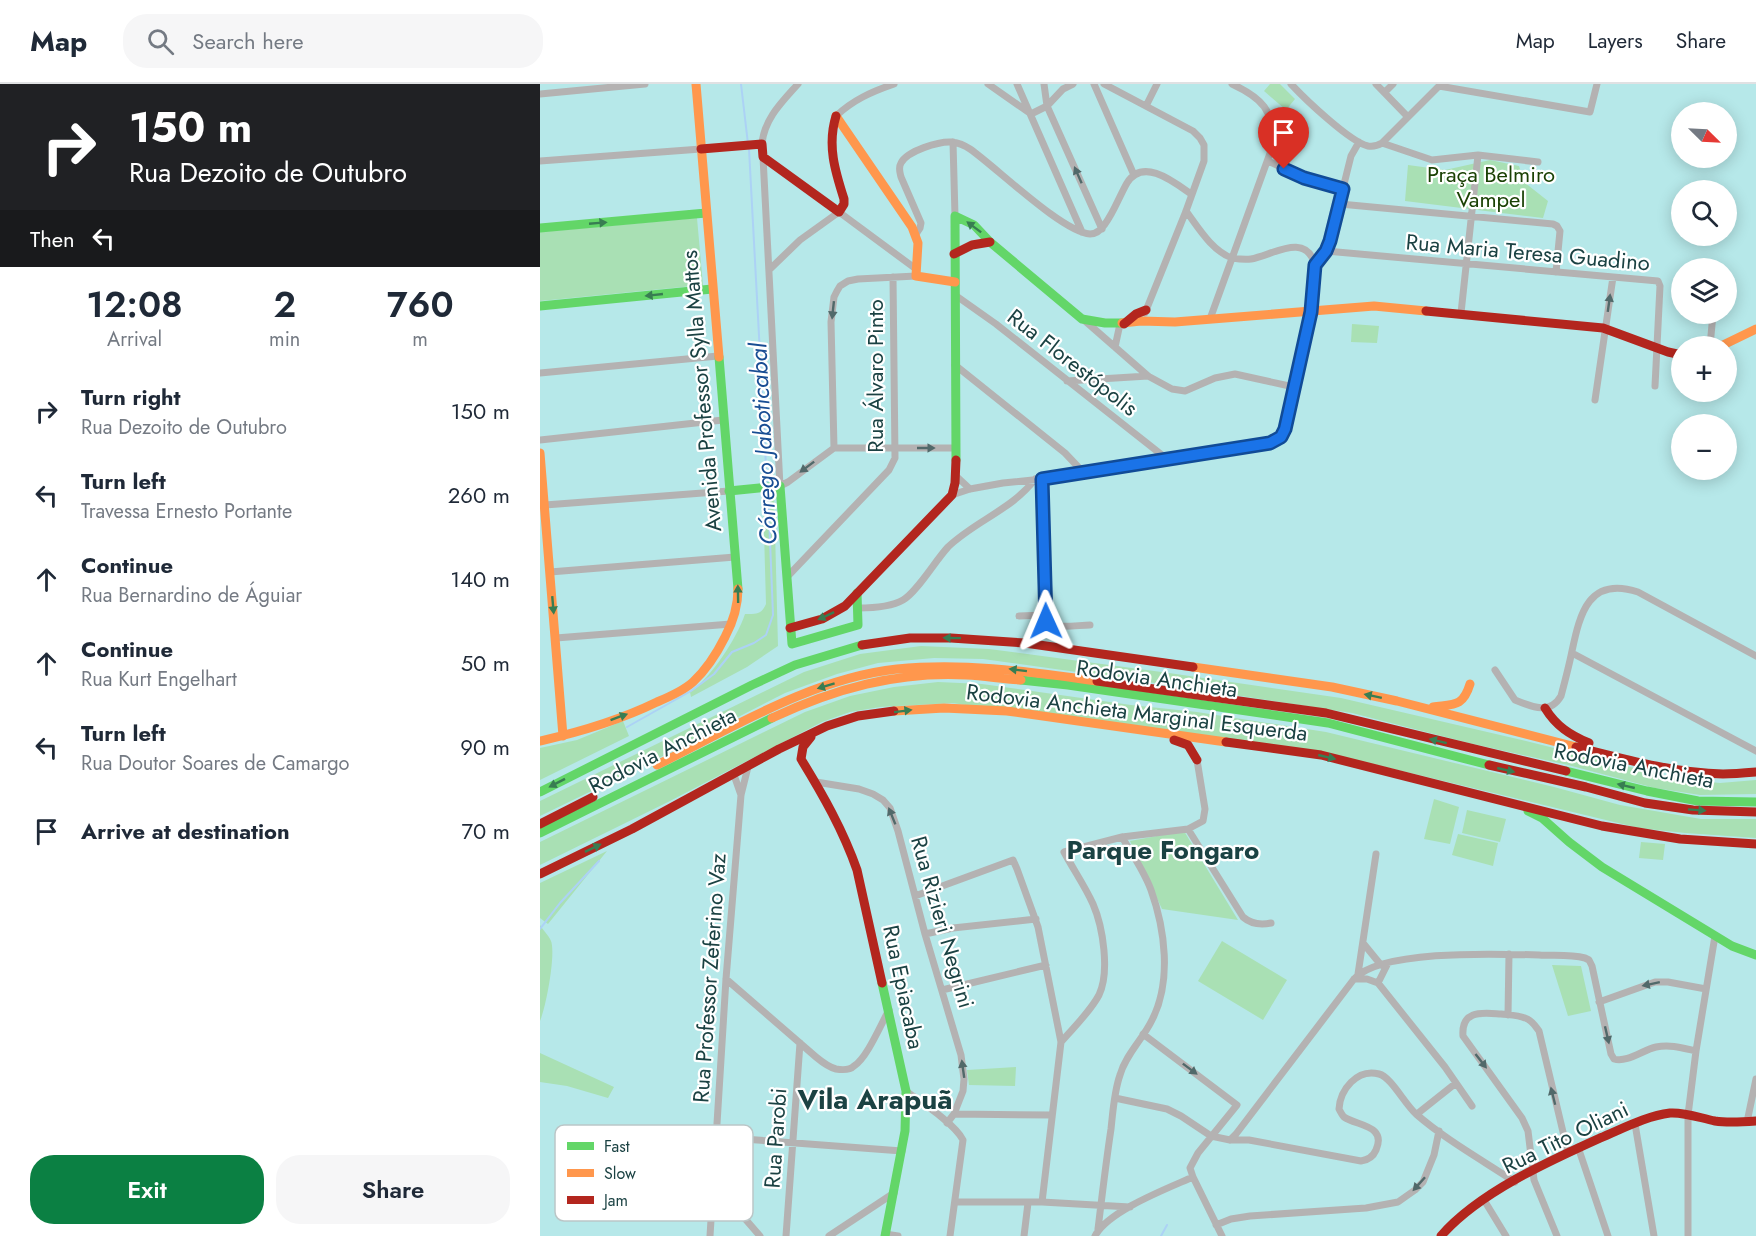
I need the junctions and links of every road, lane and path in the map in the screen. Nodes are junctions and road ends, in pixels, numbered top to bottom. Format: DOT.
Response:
graph roads {
  1 [pos="645,84"];
  2 [pos="696,84"];
  3 [pos="798,84"];
  4 [pos="894,84"];
  5 [pos="988,84"];
  6 [pos="1017,84"];
  7 [pos="1044,84"];
  8 [pos="1073,84"];
  9 [pos="1094,84"];
  10 [pos="1104,84"];
  11 [pos="1157,84"];
  12 [pos="1291,84"];
  13 [pos="1376,84"];
  14 [pos="1394,84"];
  15 [pos="1598,84"];
  16 [pos="1236,85"];
  17 [pos="1385,92"];
  18 [pos="540,94"];
  19 [pos="1047,106"];
  20 [pos="1146,106"];
  21 [pos="1031,114"];
  22 [pos="836,116"];
  23 [pos="1407,116"];
  24 [pos="953,142"];
  25 [pos="1359,142"];
  26 [pos="1382,143"];
  27 [pos="757,144"];
  28 [pos="702,149"];
  29 [pos="1478,155"];
  30 [pos="763,157"];
  31 [pos="540,161"];
  32 [pos="1268,161"];
  33 [pos="1538,162"];
  34 [pos="1134,175"];
  35 [pos="1343,189"];
  36 [pos="1191,194"];
  37 [pos="1340,204"];
  38 [pos="1186,211"];
  39 [pos="839,212"];
  40 [pos="706,213"];
  41 [pos="955,216"];
  42 [pos="1470,216"];
  43 [pos="540,228"];
  44 [pos="1102,229"];
  45 [pos="1082,232"];
  46 [pos="916,234"];
  47 [pos="990,242"];
  48 [pos="1326,251"];
  49 [pos="954,254"];
  50 [pos="1231,257"];
  51 [pos="1466,264"];
  52 [pos="1315,265"];
  53 [pos="769,270"];
  54 [pos="916,272"];
  55 [pos="1556,272"];
  56 [pos="892,277"];
  57 [pos="1613,277"];
  58 [pos="955,282"];
  59 [pos="712,289"];
  60 [pos="955,295"];
  61 [pos="540,306"];
  62 [pos="1147,309"];
  63 [pos="1311,312"];
  64 [pos="1461,313"];
  65 [pos="1082,318"];
  66 [pos="1210,319"];
  67 [pos="1142,321"];
  68 [pos="1159,322"];
  69 [pos="1122,324"];
  70 [pos="1606,329"];
  71 [pos="1756,329"];
  72 [pos="1737,338"];
  73 [pos="1116,347"];
  74 [pos="1658,348"];
  75 [pos="1671,352"];
  76 [pos="718,356"];
  77 [pos="955,365"];
  78 [pos="540,373"];
  79 [pos="1148,376"];
  80 [pos="1067,381"];
  81 [pos="1655,386"];
  82 [pos="1294,387"];
  83 [pos="1595,399"];
  84 [pos="723,420"];
  85 [pos="540,440"];
  86 [pos="834,448"];
  87 [pos="895,448"];
  88 [pos="956,448"];
  89 [pos="540,453"];
  90 [pos="1167,459"];
  91 [pos="1083,472"];
  92 [pos="956,476"];
  93 [pos="1039,479"];
  94 [pos="776,486"];
  95 [pos="970,489"];
  96 [pos="729,491"];
  97 [pos="952,495"];
  98 [pos="545,505"];
  99 [pos="735,556"];
  100 [pos="550,572"];
  101 [pos="787,577"];
  102 [pos="857,594"];
  103 [pos="858,608"];
  104 [pos="1046,615"];
  105 [pos="1019,616"];
  106 [pos="731,624"];
  107 [pos="1090,625"];
  108 [pos="790,628"];
  109 [pos="556,638"];
  110 [pos="1572,653"];
  111 [pos="1756,656"];
  112 [pos="1495,670"];
  113 [pos="1470,684"];
  114 [pos="1545,708"];
  115 [pos="1427,709"];
  116 [pos="1144,731"];
  117 [pos="815,732"];
  118 [pos="563,736"];
  119 [pos="540,741"];
  120 [pos="1222,741"];
  121 [pos="779,749"];
  122 [pos="1756,751"];
  123 [pos="801,759"];
  124 [pos="1197,760"];
  125 [pos="1629,760"];
  126 [pos="748,767"];
  127 [pos="1756,772"];
  128 [pos="734,774"];
  129 [pos="816,782"];
  130 [pos="540,792"];
  131 [pos="741,795"];
  132 [pos="1495,799"];
  133 [pos="1756,801"];
  134 [pos="1756,812"];
  135 [pos="542,822"];
  136 [pos="1602,826"];
  137 [pos="1188,829"];
  138 [pos="540,833"];
  139 [pos="1122,837"];
  140 [pos="1569,842"];
  141 [pos="1756,844"];
  142 [pos="1376,854"];
  143 [pos="540,874"];
  144 [pos="915,896"];
  145 [pos="1036,919"];
  146 [pos="1271,923"];
  147 [pos="925,934"];
  148 [pos="1715,936"];
  149 [pos="1363,944"];
  150 [pos="1509,954"];
  151 [pos="1756,955"];
  152 [pos="1384,964"];
  153 [pos="1046,965"];
  154 [pos="1356,976"];
  155 [pos="726,979"];
  156 [pos="1378,983"];
  157 [pos="1706,989"];
  158 [pos="942,990"];
  159 [pos="1599,1002"];
  160 [pos="889,1010"];
  161 [pos="1508,1015"];
  162 [pos="1143,1034"];
  163 [pos="1061,1042"];
  164 [pos="800,1043"];
  165 [pos="1696,1051"];
  166 [pos="1756,1079"];
  167 [pos="1456,1083"];
  168 [pos="906,1091"];
  169 [pos="1115,1098"];
  170 [pos="1472,1106"];
  171 [pos="954,1114"];
  172 [pos="1417,1114"];
  173 [pos="1052,1115"];
  174 [pos="1688,1115"];
  175 [pos="1751,1121"];
  176 [pos="947,1123"];
  177 [pos="1635,1124"];
  178 [pos="717,1125"];
  179 [pos="1439,1131"];
  180 [pos="1211,1136"];
  181 [pos="753,1139"];
  182 [pos="1230,1140"];
  183 [pos="793,1142"];
  184 [pos="1578,1147"];
  185 [pos="902,1150"];
  186 [pos="1568,1153"];
  187 [pos="1533,1171"];
  188 [pos="1193,1177"];
  189 [pos="1515,1182"];
  190 [pos="894,1193"];
  191 [pos="1484,1200"];
  192 [pos="955,1202"];
  193 [pos="1041,1202"];
  194 [pos="1028,1203"];
  195 [pos="1101,1204"];
  196 [pos="1130,1207"];
  197 [pos="711,1221"];
  198 [pos="747,1221"];
  199 [pos="1216,1224"];
  200 [pos="1447,1227"];
  201 [pos="1096,1233"];
  202 [pos="885,1235"];
  203 [pos="710,1236"];
  204 [pos="760,1236"];
  205 [pos="786,1236"];
  206 [pos="829,1236"];
  207 [pos="898,1236"];
  208 [pos="950,1236"];
  209 [pos="1024,1236"];
  210 [pos="1222,1236"];
  211 [pos="1441,1236"];
  212 [pos="1452,1236"];
  213 [pos="1506,1236"];
  214 [pos="1557,1236"];
  215 [pos="1608,1236"];
  216 [pos="1654,1236"];
  217 [pos="1688,1236"];
  1 -- 18 [label="street"];
  2 -- 28 [label="main road, Avenida Professor Sylla Mattos"];
  3 -- 27 [label="street"];
  4 -- 22 [label="street"];
  5 -- 21 [label="street"];
  6 -- 21 [label="street"];
  7 -- 19 [label="street"];
  8 -- 19 [label="street"];
  9 -- 34 [label="street"];
  10 -- 20 [label="street"];
  11 -- 20 [label="street"];
  12 -- 25 [label="street"];
  13 -- 17 [label="street"];
  14 -- 17 [label="street"];
  15 -- 23 [label="street"];
  16 -- 32 [label="street"];
  17 -- 23 [label="street"];
  19 -- 21 [label="street"];
  44 -- 19 [label="street, one-way"];
  20 -- 36 [label="street"];
  21 -- 45 [label="street"];
  22 -- 39 [label="main road"];
  22 -- 46 [label="main road"];
  23 -- 26 [label="street"];
  24 -- 41 [label="street"];
  24 -- 45 [label="street"];
  24 -- 46 [label="street"];
  25 -- 26 [label="street"];
  25 -- 35 [label="street"];
  26 -- 29 [label="street"];
  27 -- 28 [label="main road"];
  27 -- 30 [label="main road"];
  28 -- 31 [label="street"];
  28 -- 40 [label="main road, Avenida Professor Sylla Mattos"];
  29 -- 33 [label="street"];
  29 -- 42 [label="street"];
  30 -- 39 [label="main road"];
  30 -- 53 [label="street"];
  32 -- 35 [label="street"];
  32 -- 50 [label="street"];
  34 -- 36 [label="street"];
  34 -- 44 [label="street"];
  35 -- 37 [label="street"];
  36 -- 38 [label="street"];
  37 -- 42 [label="street"];
  37 -- 48 [label="street"];
  38 -- 50 [label="street"];
  38 -- 62 [label="street"];
  39 -- 53 [label="street"];
  39 -- 54 [label="street"];
  43 -- 40 [label="main road, one-way"];
  40 -- 59 [label="main road, Avenida Professor Sylla Mattos"];
  47 -- 41 [label="main road, one-way"];
  41 -- 49 [label="main road"];
  42 -- 51 [label="street"];
  42 -- 55 [label="street"];
  44 -- 45 [label="street"];
  46 -- 54 [label="main road"];
  47 -- 49 [label="main road"];
  47 -- 65 [label="main road"];
  48 -- 51 [label="street, Rua Maria Teresa Guadino"];
  48 -- 52 [label="street"];
  49 -- 58 [label="main road"];
  50 -- 52 [label="street"];
  50 -- 66 [label="street"];
  51 -- 55 [label="street, Rua Maria Teresa Guadino"];
  51 -- 64 [label="street"];
  52 -- 63 [label="street"];
  53 -- 94 [label="street"];
  54 -- 56 [label="street"];
  54 -- 58 [label="main road"];
  55 -- 57 [label="street, Rua Maria Teresa Guadino"];
  56 -- 86 [label="street, one-way"];
  56 -- 87 [label="street, Rua Álvaro Pinto"];
  70 -- 57 [label="street, one-way"];
  57 -- 74 [label="street, Rua Maria Teresa Guadino"];
  58 -- 60 [label="main road"];
  59 -- 61 [label="main road, one-way"];
  59 -- 76 [label="main road, Avenida Professor Sylla Mattos"];
  60 -- 77 [label="main road"];
  60 -- 80 [label="street, Rua Florestópolis"];
  62 -- 67 [label="street"];
  62 -- 68 [label="street"];
  62 -- 69 [label="main road"];
  63 -- 64 [label="main road"];
  63 -- 66 [label="main road"];
  63 -- 82 [label="street"];
  64 -- 70 [label="main road"];
  65 -- 69 [label="main road"];
  65 -- 73 [label="street"];
  66 -- 68 [label="main road"];
  67 -- 68 [label="main road"];
  67 -- 69 [label="main road"];
  69 -- 73 [label="street"];
  70 -- 74 [label="main road"];
  70 -- 83 [label="street"];
  71 -- 72 [label="main road"];
  73 -- 79 [label="street"];
  74 -- 75 [label="main road"];
  74 -- 81 [label="street, Rua Maria Teresa Guadino"];
  76 -- 78 [label="street"];
  76 -- 84 [label="main road, Avenida Professor Sylla Mattos"];
  77 -- 88 [label="main road"];
  77 -- 91 [label="street"];
  79 -- 80 [label="street"];
  79 -- 82 [label="street"];
  80 -- 90 [label="street, Rua Florestópolis"];
  82 -- 90 [label="street"];
  84 -- 85 [label="street"];
  84 -- 96 [label="main road, Avenida Professor Sylla Mattos"];
  86 -- 87 [label="street"];
  86 -- 94 [label="street, one-way"];
  87 -- 88 [label="street, one-way"];
  87 -- 101 [label="street, Rua Álvaro Pinto"];
  88 -- 92 [label="main road"];
  89 -- 98 [label="main road"];
  90 -- 91 [label="street"];
  91 -- 93 [label="street"];
  92 -- 95 [label="street"];
  92 -- 97 [label="main road"];
  93 -- 95 [label="street"];
  93 -- 103 [label="street"];
  93 -- 104 [label="street"];
  94 -- 96 [label="main road"];
  94 -- 101 [label="main road"];
  95 -- 97 [label="street"];
  96 -- 98 [label="street"];
  96 -- 99 [label="main road, Avenida Professor Sylla Mattos"];
  97 -- 102 [label="main road"];
  98 -- 100 [label="main road"];
  99 -- 100 [label="street"];
  106 -- 99 [label="main road, Avenida Professor Sylla Mattos, one-way"];
  100 -- 109 [label="main road, one-way"];
  101 -- 108 [label="main road"];
  102 -- 103 [label="main road"];
  102 -- 108 [label="main road, one-way"];
  103 -- 108 [label="main road"];
  104 -- 105 [label="street"];
  104 -- 107 [label="street"];
  106 -- 109 [label="street"];
  118 -- 106 [label="main road, Avenida Professor Sylla Mattos, one-way"];
  109 -- 118 [label="main road"];
  110 -- 111 [label="street"];
  110 -- 114 [label="street"];
  110 -- 122 [label="street"];
  112 -- 114 [label="street"];
  113 -- 115 [label="main road"];
  114 -- 125 [label="main road"];
  115 -- 125 [label="main road"];
  115 -- 130 [label="main road, one-way"];
  117 -- 116 [label="main road, Rodovia Anchieta Marginal Esquerda, one-way"];
  116 -- 120 [label="main road, Rodovia Anchieta Marginal Esquerda"];
  116 -- 124 [label="main road"];
  117 -- 121 [label="main road, Rodovia Anchieta Marginal Esquerda"];
  117 -- 123 [label="main road"];
  118 -- 119 [label="main road"];
  120 -- 124 [label="main road"];
  120 -- 132 [label="main road, Rodovia Anchieta Marginal Esquerda, one-way"];
  121 -- 123 [label="main road"];
  121 -- 126 [label="main road, Rodovia Anchieta Marginal Esquerda"];
  123 -- 129 [label="main road, Rua Epiacaba"];
  124 -- 137 [label="street"];
  125 -- 127 [label="main road"];
  126 -- 128 [label="main road, Rodovia Anchieta Marginal Esquerda"];
  126 -- 131 [label="street, Rua Professor Zeferino Vaz"];
  128 -- 131 [label="street, Rua Professor Zeferino Vaz"];
  143 -- 128 [label="main road, Rodovia Anchieta Marginal Esquerda, one-way"];
  144 -- 129 [label="street, Rua Rizieri Negrini, one-way"];
  129 -- 160 [label="main road, Rua Epiacaba"];
  131 -- 155 [label="street, Rua Professor Zeferino Vaz"];
  132 -- 136 [label="main road, Rodovia Anchieta Marginal Esquerda"];
  132 -- 140 [label="main road"];
  133 -- 135 [label="main road, Rodovia Anchieta, one-way"];
  138 -- 134 [label="main road, Rodovia Anchieta, one-way"];
  136 -- 140 [label="main road"];
  136 -- 141 [label="main road, Rodovia Anchieta Marginal Esquerda"];
  137 -- 139 [label="street"];
  137 -- 146 [label="street"];
  139 -- 162 [label="street"];
  139 -- 163 [label="street"];
  140 -- 148 [label="main road"];
  142 -- 149 [label="street"];
  144 -- 145 [label="street"];
  144 -- 147 [label="street, Rua Rizieri Negrini"];
  145 -- 147 [label="street"];
  145 -- 153 [label="street"];
  147 -- 158 [label="street, Rua Rizieri Negrini"];
  148 -- 151 [label="main road"];
  148 -- 157 [label="street"];
  149 -- 152 [label="street"];
  149 -- 154 [label="street"];
  150 -- 152 [label="street"];
  150 -- 159 [label="street"];
  150 -- 161 [label="street"];
  152 -- 154 [label="street"];
  152 -- 156 [label="street"];
  153 -- 158 [label="street"];
  153 -- 163 [label="street"];
  154 -- 156 [label="street"];
  154 -- 182 [label="street"];
  155 -- 164 [label="street"];
  155 -- 178 [label="street, Rua Professor Zeferino Vaz"];
  156 -- 167 [label="street"];
  157 -- 159 [label="street, one-way"];
  157 -- 165 [label="street"];
  171 -- 158 [label="street, Rua Rizieri Negrini, one-way"];
  159 -- 165 [label="street, one-way"];
  160 -- 164 [label="street"];
  160 -- 168 [label="main road, Rua Epiacaba"];
  186 -- 161 [label="street, one-way"];
  161 -- 187 [label="street, one-way"];
  162 -- 169 [label="street"];
  162 -- 180 [label="street, one-way"];
  163 -- 173 [label="street"];
  164 -- 183 [label="street, Rua Parobi"];
  165 -- 174 [label="street"];
  166 -- 175 [label="street"];
  167 -- 170 [label="street"];
  167 -- 172 [label="street"];
  168 -- 176 [label="street"];
  168 -- 185 [label="main road, Rua Epiacaba"];
  169 -- 180 [label="street"];
  169 -- 195 [label="street"];
  171 -- 173 [label="street"];
  171 -- 176 [label="street, Rua Rizieri Negrini"];
  172 -- 179 [label="street"];
  172 -- 182 [label="street"];
  173 -- 193 [label="street"];
  174 -- 175 [label="main road, Rua Tito Oliani"];
  174 -- 177 [label="main road, Rua Tito Oliani"];
  174 -- 217 [label="street"];
  176 -- 192 [label="street"];
  177 -- 184 [label="main road, Rua Tito Oliani"];
  177 -- 216 [label="street"];
  179 -- 189 [label="street"];
  179 -- 199 [label="street, one-way"];
  180 -- 182 [label="street"];
  180 -- 188 [label="street"];
  181 -- 183 [label="street"];
  183 -- 185 [label="street"];
  183 -- 205 [label="street, Rua Parobi"];
  184 -- 186 [label="main road, Rua Tito Oliani"];
  184 -- 215 [label="street"];
  185 -- 190 [label="main road, Rua Epiacaba"];
  186 -- 187 [label="main road, Rua Tito Oliani"];
  187 -- 189 [label="main road, Rua Tito Oliani"];
  187 -- 214 [label="street"];
  188 -- 196 [label="street"];
  188 -- 199 [label="street"];
  189 -- 191 [label="main road, Rua Tito Oliani"];
  190 -- 202 [label="main road, Rua Epiacaba"];
  190 -- 206 [label="street"];
  191 -- 200 [label="main road, Rua Tito Oliani"];
  191 -- 213 [label="street"];
  192 -- 194 [label="street"];
  192 -- 208 [label="street"];
  193 -- 194 [label="street"];
  193 -- 195 [label="street"];
  194 -- 209 [label="street"];
  195 -- 196 [label="street"];
  195 -- 201 [label="street"];
  196 -- 201 [label="street"];
  197 -- 203 [label="street, Rua Professor Zeferino Vaz"];
  198 -- 204 [label="street"];
  199 -- 210 [label="street"];
  200 -- 211 [label="main road, Rua Tito Oliani"];
  200 -- 212 [label="street"];
  202 -- 207 [label="street"];
}
